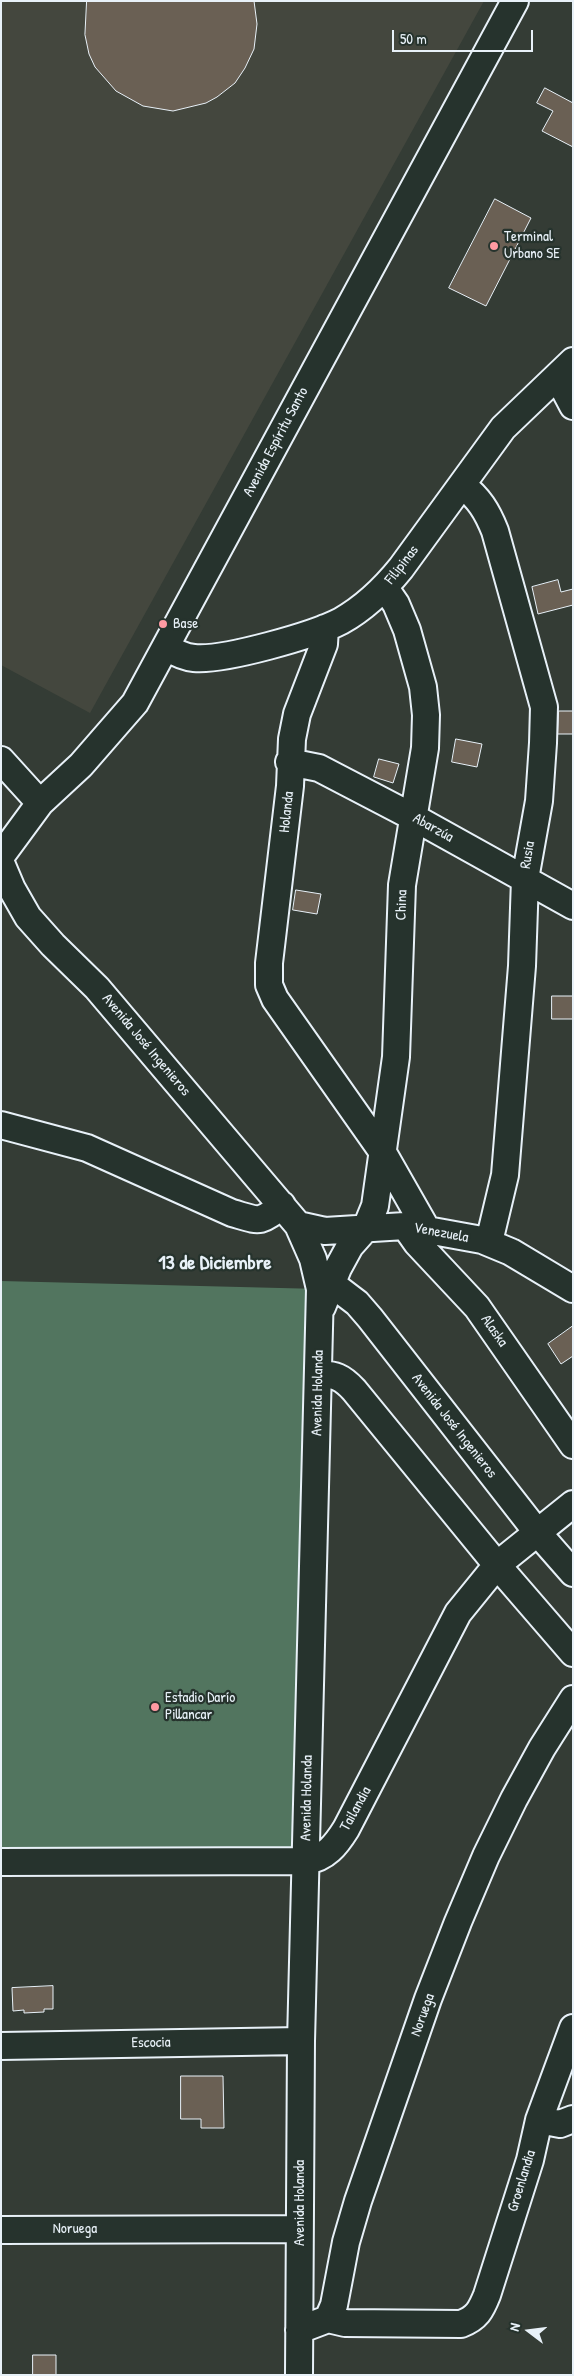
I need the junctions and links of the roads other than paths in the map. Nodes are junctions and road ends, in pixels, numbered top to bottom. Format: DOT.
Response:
graph roads {
  1 [pos="515,1"];
  2 [pos="573,361"];
  3 [pos="554,380"];
  4 [pos="573,406"];
  5 [pos="462,485"];
  6 [pos="385,588"];
  7 [pos="325,628"];
  8 [pos="166,647"];
  9 [pos="1,760"];
  10 [pos="290,762"];
  11 [pos="40,803"];
  12 [pos="413,816"];
  13 [pos="1,856"];
  14 [pos="1,863"];
  15 [pos="525,880"];
  16 [pos="573,906"];
  17 [pos="275,999"];
  18 [pos="1,1125"];
  19 [pos="382,1151"];
  20 [pos="282,1205"];
  21 [pos="298,1225"];
  22 [pos="366,1228"];
  23 [pos="416,1228"];
  24 [pos="489,1242"];
  25 [pos="332,1284"];
  26 [pos="573,1289"];
  27 [pos="319,1313"];
  28 [pos="318,1375"];
  29 [pos="573,1445"];
  30 [pos="573,1504"];
  31 [pos="537,1532"];
  32 [pos="497,1565"];
  33 [pos="573,1573"];
  34 [pos="573,1653"];
  35 [pos="573,1700"];
  36 [pos="306,1861"];
  37 [pos="1,1862"];
  38 [pos="573,2028"];
  39 [pos="301,2041"];
  40 [pos="1,2046"];
  41 [pos="573,2119"];
  42 [pos="539,2120"];
  43 [pos="299,2229"];
  44 [pos="1,2230"];
  45 [pos="328,2319"];
  46 [pos="299,2330"];
  47 [pos="299,2375"];
  1 -- 8 [label="street, Avenida Espíritu Santo"];
  2 -- 3 [label="street, Filipinas"];
  3 -- 4 [label="street"];
  3 -- 5 [label="street, Filipinas"];
  5 -- 6 [label="street, Filipinas"];
  5 -- 15 [label="street, Rusia"];
  6 -- 7 [label="street, Filipinas"];
  6 -- 12 [label="street, China"];
  7 -- 8 [label="street, Filipinas"];
  7 -- 10 [label="street, Holanda"];
  8 -- 11 [label="street, Avenida Espíritu Santo"];
  9 -- 11 [label="street"];
  10 -- 12 [label="street, Abarzúa"];
  10 -- 17 [label="street, Holanda"];
  11 -- 13 [label="street, Avenida Espíritu Santo"];
  12 -- 15 [label="street, Abarzúa"];
  12 -- 19 [label="street, China"];
  14 -- 20 [label="street, Avenida José Ingenieros"];
  15 -- 16 [label="street, Abarzúa"];
  15 -- 24 [label="street, Rusia"];
  17 -- 19 [label="street, Alaska"];
  18 -- 20 [label="street"];
  19 -- 22 [label="street, China"];
  19 -- 23 [label="street, Alaska"];
  20 -- 21 [label="street, Avenida José Ingenieros"];
  21 -- 22 [label="street, Venezuela"];
  21 -- 27 [label="street, Avenida Holanda"];
  22 -- 23 [label="street, Venezuela"];
  22 -- 25 [label="street, China"];
  23 -- 24 [label="street, Venezuela"];
  23 -- 29 [label="street, Alaska"];
  24 -- 26 [label="street, Venezuela"];
  25 -- 27 [label="street, China"];
  25 -- 31 [label="street, Avenida José Ingenieros"];
  27 -- 28 [label="street, Avenida Holanda"];
  28 -- 32 [label="street"];
  28 -- 36 [label="street, Avenida Holanda"];
  30 -- 31 [label="street, Tailandia"];
  31 -- 32 [label="street, Tailandia"];
  31 -- 33 [label="street, Avenida José Ingenieros"];
  32 -- 34 [label="street"];
  32 -- 36 [label="street, Tailandia"];
  35 -- 45 [label="street, Noruega"];
  36 -- 37 [label="street, Tailandia"];
  36 -- 39 [label="street, Avenida Holanda"];
  38 -- 42 [label="street, Groenlandia"];
  39 -- 40 [label="street, Escocia"];
  39 -- 43 [label="street, Avenida Holanda"];
  41 -- 42 [label="street"];
  42 -- 45 [label="street, Groenlandia"];
  43 -- 44 [label="street, Noruega"];
  43 -- 46 [label="street, Avenida Holanda"];
  45 -- 46 [label="street"];
  46 -- 47 [label="street, Avenida Holanda"];
}
